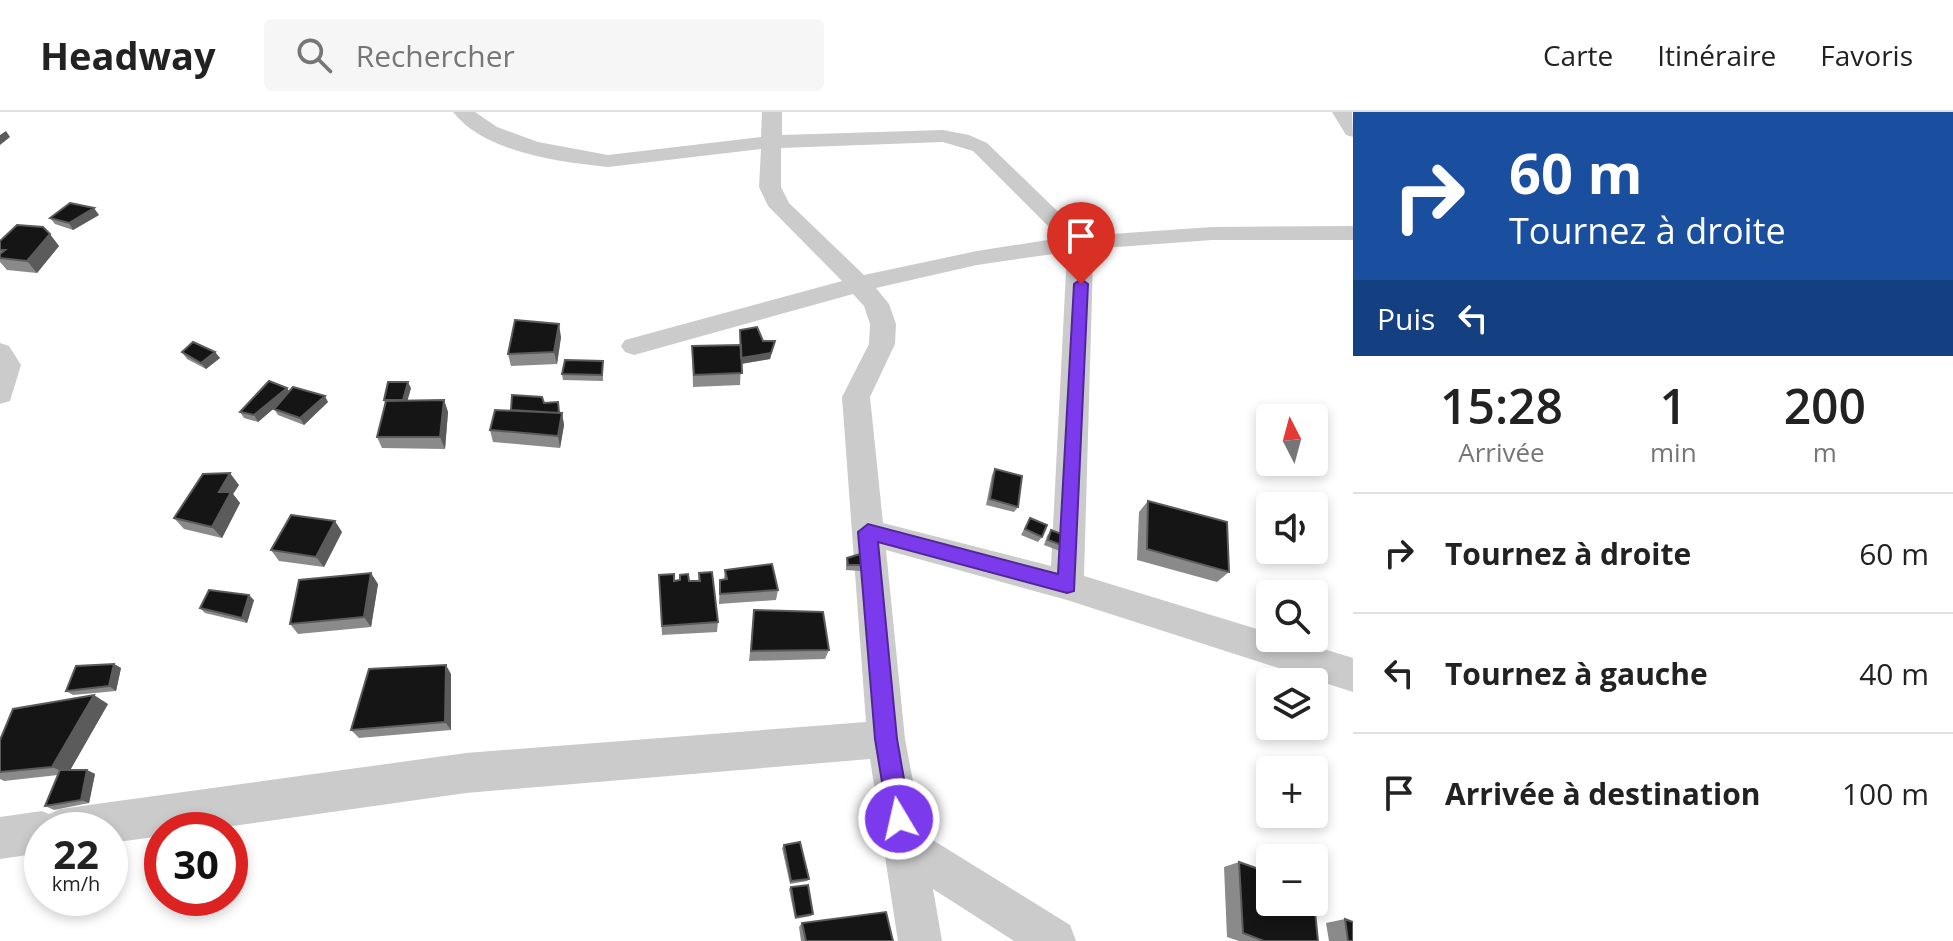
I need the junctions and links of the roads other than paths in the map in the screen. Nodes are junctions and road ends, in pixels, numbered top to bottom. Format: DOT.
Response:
graph roads {
  1 [pos="463,112"];
  2 [pos="1342,112"];
  3 [pos="772,127"];
  4 [pos="1353,131"];
  5 [pos="1353,233"];
  6 [pos="1077,244"];
  7 [pos="859,285"];
  8 [pos="634,346"];
  9 [pos="0,352"];
  10 [pos="0,394"];
  11 [pos="868,532"];
  12 [pos="1067,585"];
  13 [pos="1353,675"];
  14 [pos="886,739"];
  15 [pos="128,820"];
  16 [pos="24,835"];
  17 [pos="0,838"];
  18 [pos="904,846"];
  19 [pos="920,941"];
  20 [pos="1054,941"];
  1 -- 3 [label="street"];
  2 -- 4 [label="street"];
  3 -- 6 [label="street"];
  3 -- 7 [label="street"];
  5 -- 6 [label="street"];
  6 -- 7 [label="street"];
  6 -- 12 [label="street"];
  7 -- 8 [label="street"];
  7 -- 11 [label="street"];
  9 -- 10 [label="street"];
  11 -- 12 [label="street"];
  11 -- 14 [label="street"];
  12 -- 13 [label="street"];
  14 -- 15 [label="street"];
  14 -- 18 [label="street"];
  16 -- 17 [label="street"];
  18 -- 19 [label="street"];
  18 -- 20 [label="street"];
}
